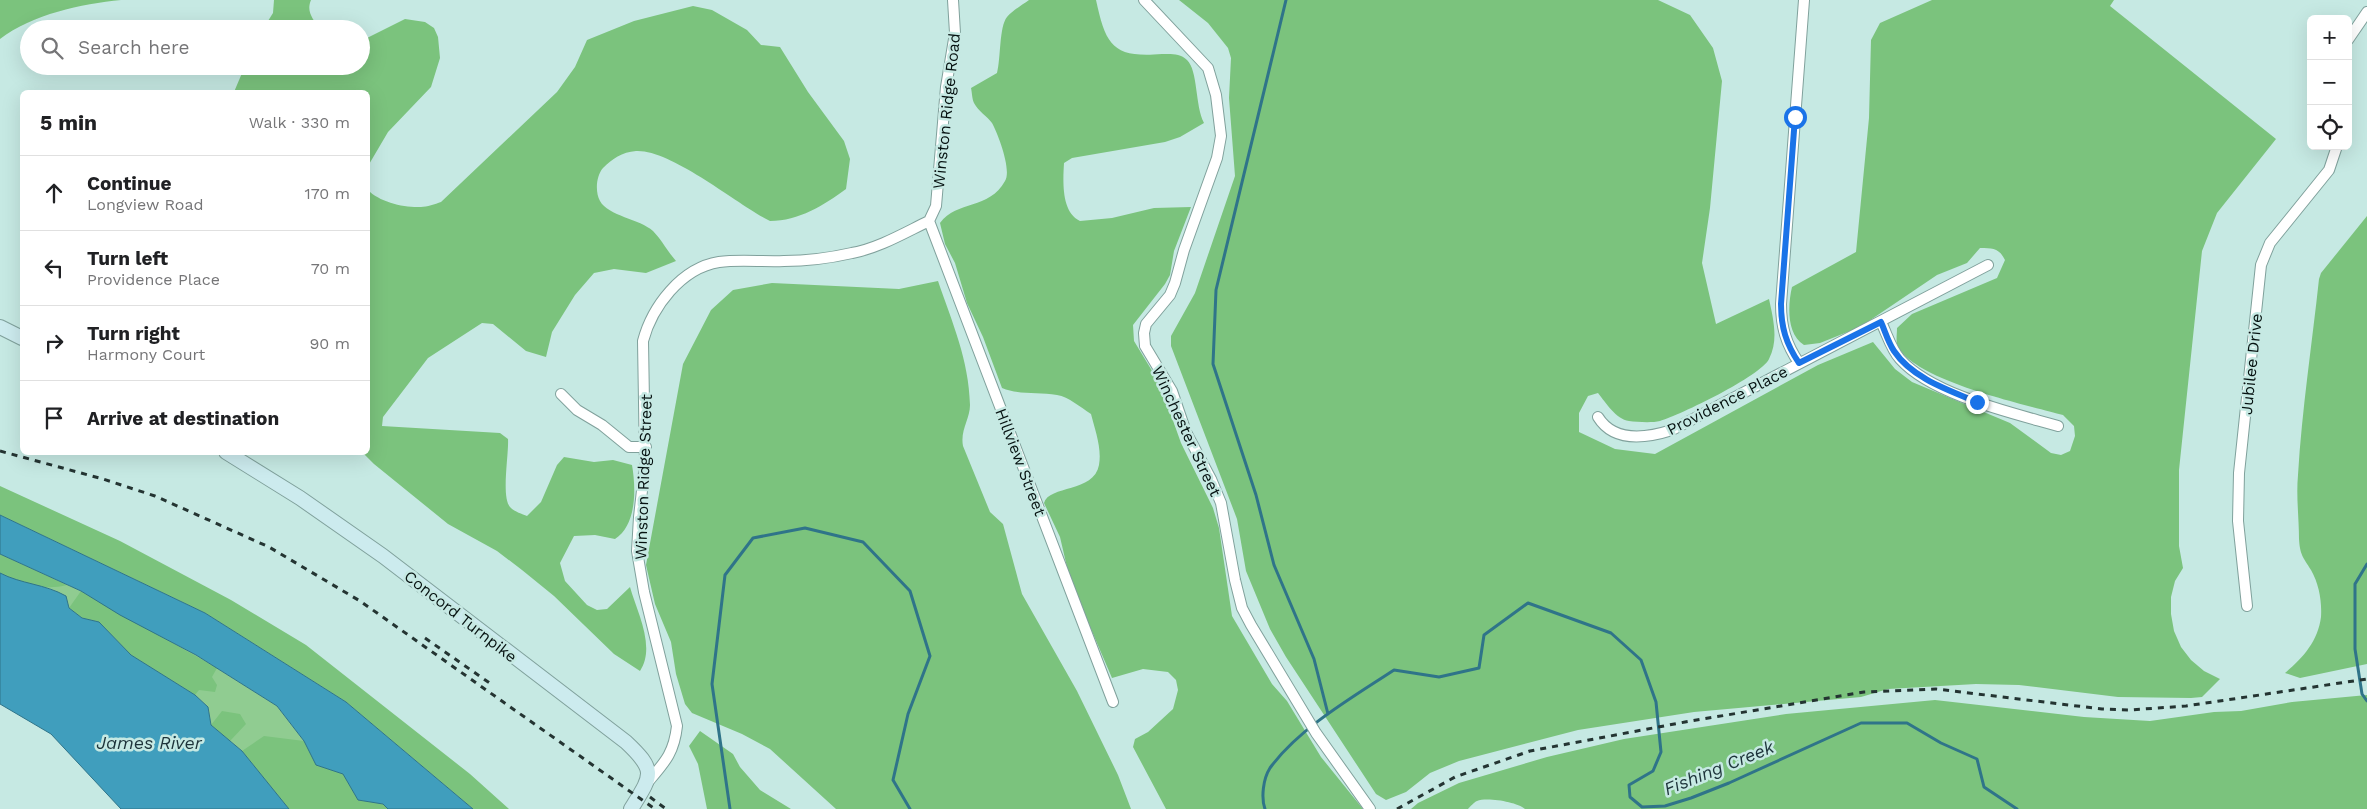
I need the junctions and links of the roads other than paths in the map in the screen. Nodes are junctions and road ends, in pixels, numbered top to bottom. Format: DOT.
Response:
graph roads {
  1 [pos="953,0"];
  2 [pos="1144,0"];
  3 [pos="1804,0"];
  4 [pos="2367,12"];
  5 [pos="2352,34"];
  6 [pos="2336,150"];
  7 [pos="929,221"];
  8 [pos="1988,265"];
  9 [pos="1881,322"];
  10 [pos="0,327"];
  11 [pos="20,337"];
  12 [pos="1799,363"];
  13 [pos="561,394"];
  14 [pos="1598,417"];
  15 [pos="2058,426"];
  16 [pos="646,447"];
  17 [pos="231,455"];
  18 [pos="2246,606"];
  19 [pos="1113,702"];
  20 [pos="648,782"];
  21 [pos="631,809"];
  22 [pos="1370,809"];
  1 -- 7 [label="street, Winston Ridge Road"];
  2 -- 22 [label="street, Winchester Street"];
  3 -- 12 [label="street"];
  4 -- 5 [label="street"];
  6 -- 18 [label="street, Jubilee Drive"];
  7 -- 16 [label="street, Winston Ridge Street"];
  7 -- 19 [label="street, Hillview Street"];
  8 -- 9 [label="street, Providence Place"];
  9 -- 12 [label="street, Providence Place"];
  9 -- 15 [label="street"];
  10 -- 11 [label="street"];
  12 -- 14 [label="street, Providence Place"];
  13 -- 16 [label="street"];
  16 -- 20 [label="street, Winston Ridge Street"];
  17 -- 20 [label="street, Concord Turnpike"];
  20 -- 21 [label="street"];
}
